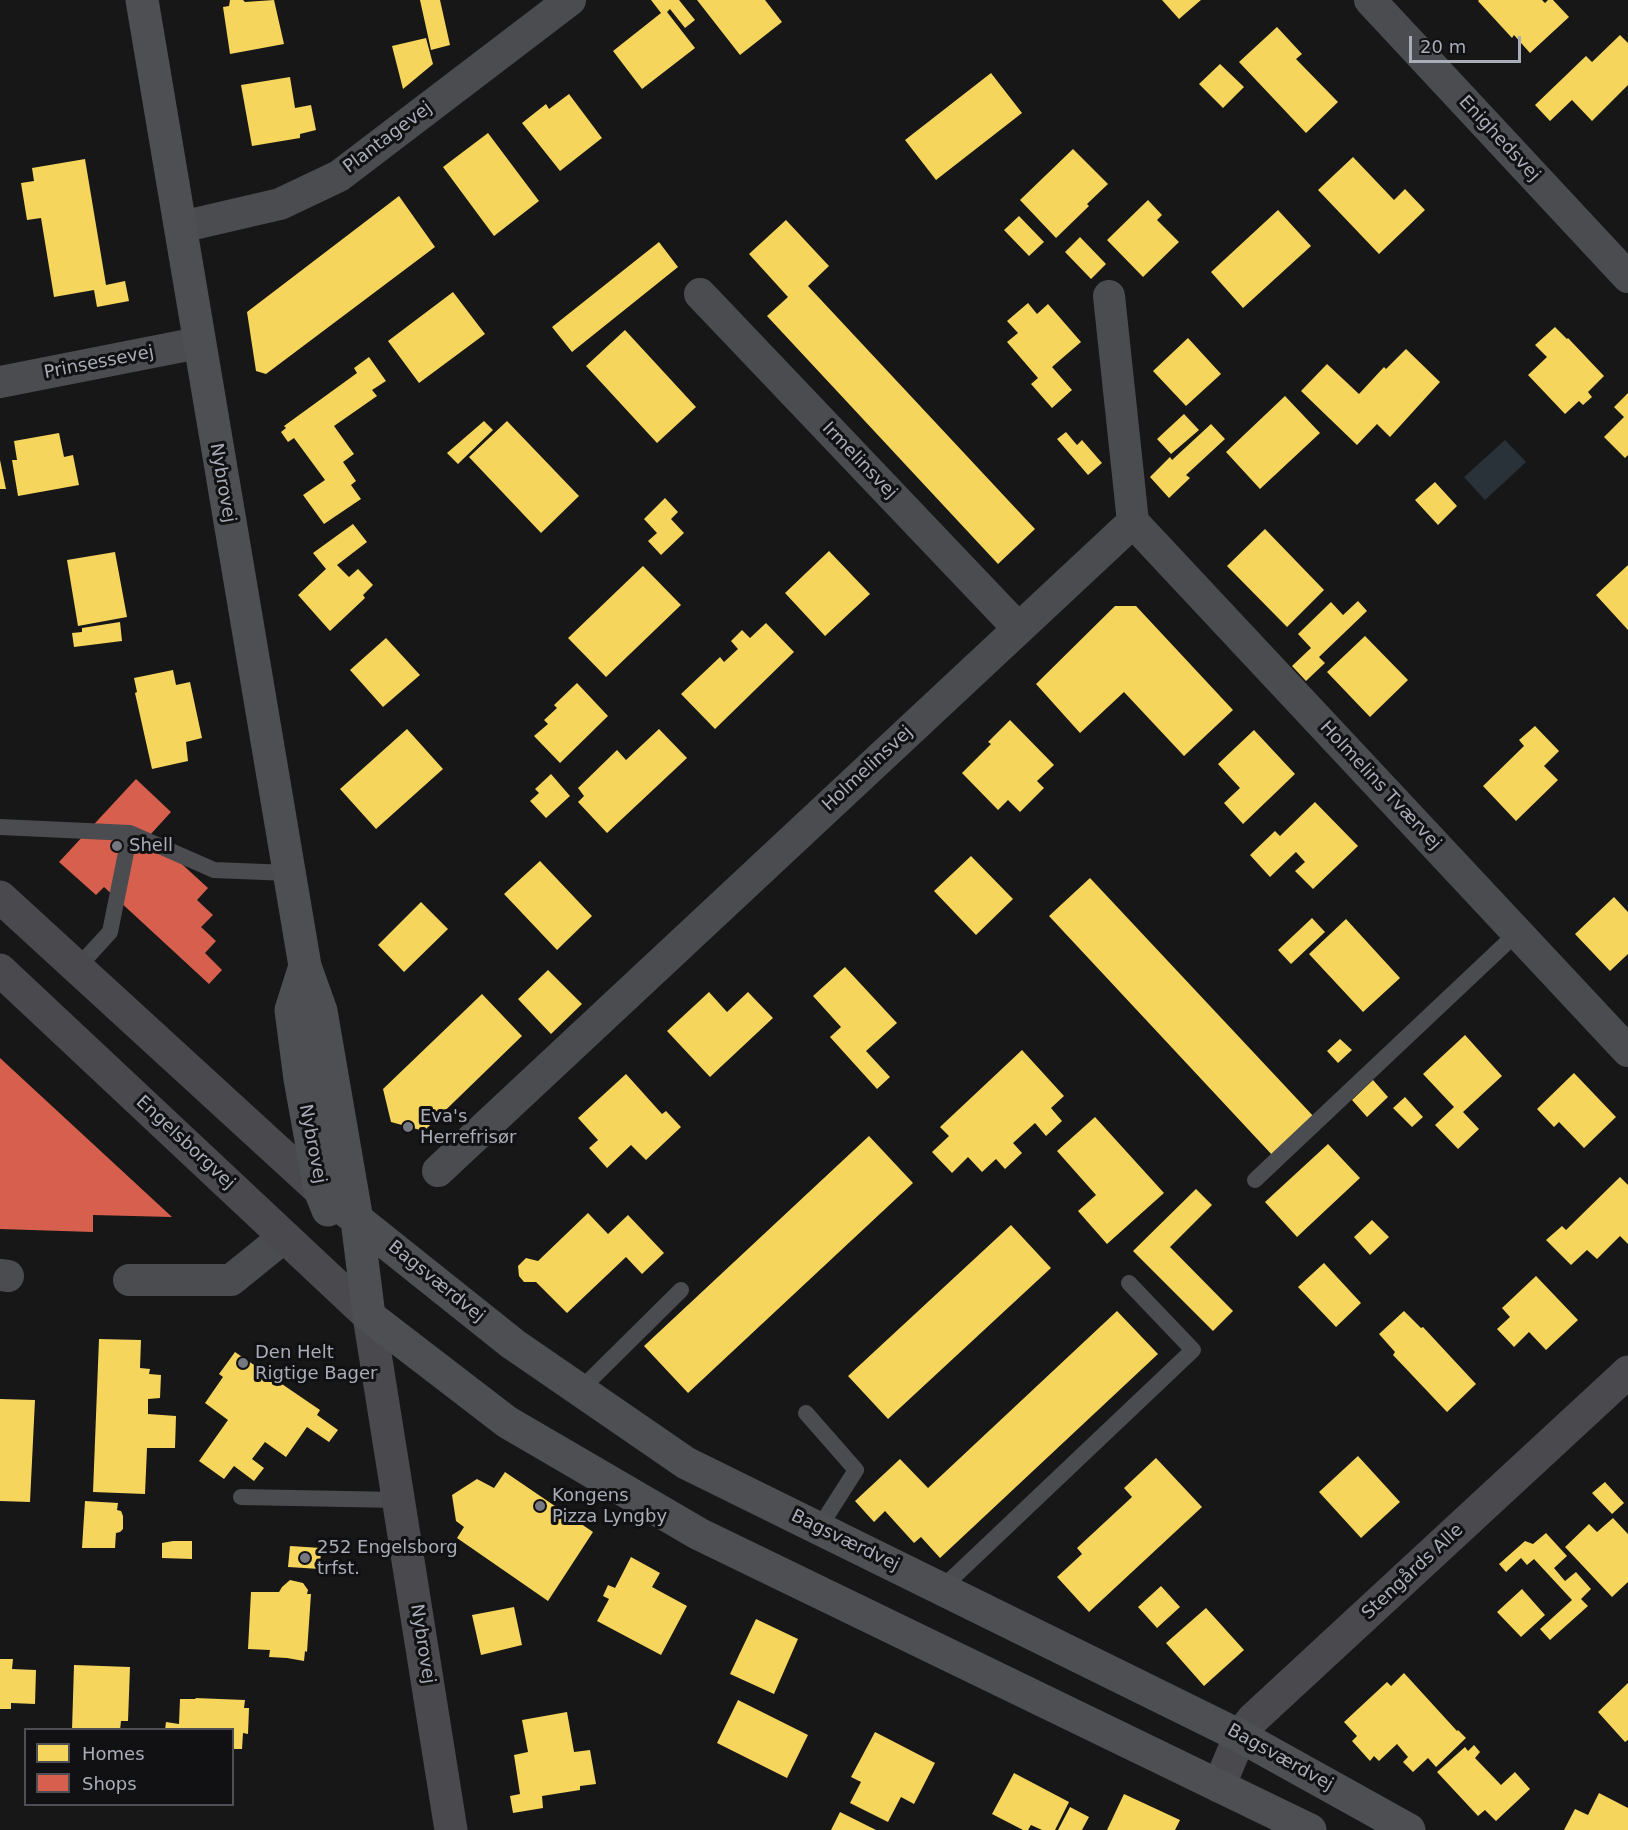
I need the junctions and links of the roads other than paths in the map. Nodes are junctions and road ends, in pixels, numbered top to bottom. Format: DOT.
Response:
graph roads {
  1 [pos="142,0"];
  2 [pos="570,0"];
  3 [pos="1370,0"];
  4 [pos="181,227"];
  5 [pos="1628,277"];
  6 [pos="700,294"];
  7 [pos="1109,296"];
  8 [pos="198,343"];
  9 [pos="0,382"];
  10 [pos="1133,522"];
  11 [pos="1018,628"];
  12 [pos="0,827"];
  13 [pos="130,833"];
  14 [pos="289,873"];
  15 [pos="0,897"];
  16 [pos="1517,933"];
  17 [pos="305,966"];
  18 [pos="78,967"];
  19 [pos="0,970"];
  20 [pos="1628,1051"];
  21 [pos="438,1171"];
  22 [pos="1254,1180"];
  23 [pos="320,1190"];
  24 [pos="357,1220"];
  25 [pos="284,1237"];
  26 [pos="129,1280"];
  27 [pos="1129,1283"];
  28 [pos="681,1290"];
  29 [pos="369,1316"];
  30 [pos="1628,1372"];
  31 [pos="580,1390"];
  32 [pos="806,1413"];
  33 [pos="241,1497"];
  34 [pos="399,1500"];
  35 [pos="819,1528"];
  36 [pos="942,1588"];
  37 [pos="1240,1736"];
  38 [pos="1219,1786"];
  39 [pos="451,1830"];
  40 [pos="1310,1830"];
  41 [pos="1409,1830"];
  1 -- 4 [label="main road, Nybrovej"];
  2 -- 4 [label="street, Plantagevej"];
  3 -- 5 [label="street, Enighedsvej"];
  4 -- 8 [label="main road, Nybrovej"];
  6 -- 11 [label="street, Irmelinsvej"];
  7 -- 10 [label="street"];
  8 -- 9 [label="street, Prinsessevej"];
  8 -- 14 [label="main road, Nybrovej"];
  10 -- 11 [label="street, Holmelinsvej"];
  10 -- 16 [label="street, Holmelins Tværvej"];
  11 -- 21 [label="street, Holmelinsvej"];
  12 -- 13 [label="lane"];
  13 -- 14 [label="lane"];
  13 -- 18 [label="lane"];
  14 -- 17 [label="main road, Nybrovej"];
  15 -- 18 [label="street"];
  16 -- 20 [label="street, Holmelins Tværvej"];
  16 -- 22 [label="lane"];
  17 -- 23 [label="main road, Nybrovej"];
  17 -- 24 [label="main road, Nybrovej"];
  18 -- 23 [label="street"];
  19 -- 25 [label="street, Engelsborgvej"];
  23 -- 24 [label="main road, Bagsværdvej"];
  23 -- 29 [label="main road, Nybrovej"];
  24 -- 29 [label="main road, Nybrovej"];
  24 -- 31 [label="main road, Bagsværdvej"];
  25 -- 26 [label="street"];
  25 -- 29 [label="street, Engelsborgvej"];
  27 -- 36 [label="lane"];
  28 -- 31 [label="lane"];
  29 -- 34 [label="street, Nybrovej"];
  29 -- 38 [label="main road"];
  30 -- 37 [label="street, Stengårds Alle"];
  31 -- 35 [label="main road, Bagsværdvej"];
  32 -- 35 [label="lane"];
  33 -- 34 [label="lane"];
  34 -- 39 [label="street, Nybrovej"];
  35 -- 36 [label="main road, Bagsværdvej"];
  36 -- 37 [label="main road, Bagsværdvej"];
  37 -- 38 [label="street, Stengårds Alle"];
  37 -- 41 [label="main road, Bagsværdvej"];
  38 -- 40 [label="main road"];
}
